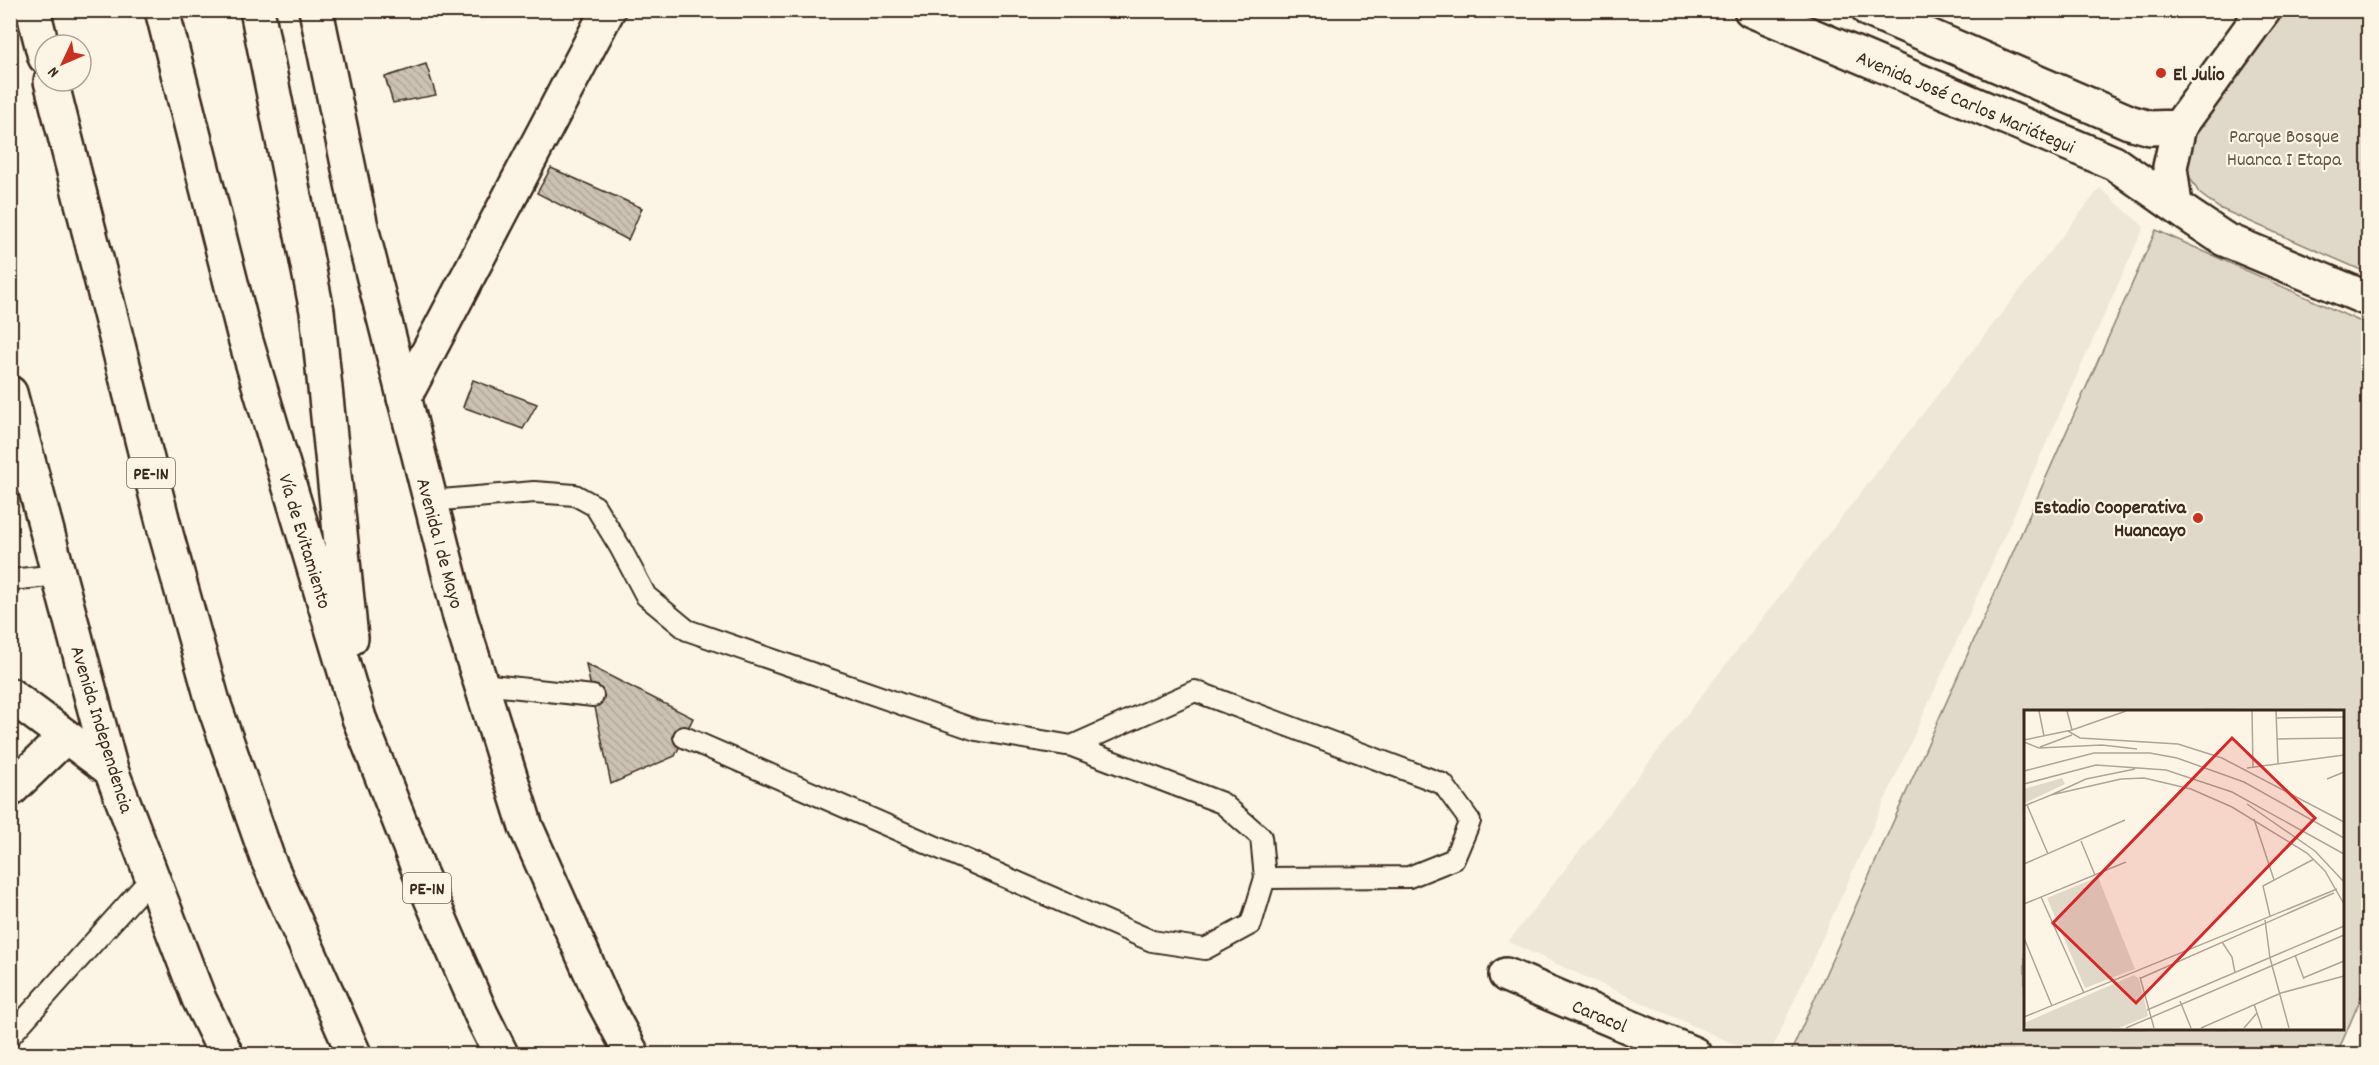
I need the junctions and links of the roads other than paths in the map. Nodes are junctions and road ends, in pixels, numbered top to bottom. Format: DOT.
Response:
graph roads {
  1 [pos="33,10"];
  2 [pos="162,10"];
  3 [pos="256,10"];
  4 [pos="316,10"];
  5 [pos="608,10"];
  6 [pos="1751,10"];
  7 [pos="1869,10"];
  8 [pos="2264,10"];
  9 [pos="39,33"];
  10 [pos="54,93"];
  11 [pos="2179,127"];
  12 [pos="2175,205"];
  13 [pos="2368,299"];
  14 [pos="10,393"];
  15 [pos="404,398"];
  16 [pos="17,438"];
  17 [pos="430,501"];
  18 [pos="59,575"];
  19 [pos="10,580"];
  20 [pos="482,684"];
  21 [pos="10,695"];
  22 [pos="593,696"];
  23 [pos="359,718"];
  24 [pos="65,736"];
  25 [pos="684,737"];
  26 [pos="1072,746"];
  27 [pos="111,770"];
  28 [pos="10,790"];
  29 [pos="152,877"];
  30 [pos="1265,878"];
  31 [pos="1506,975"];
  32 [pos="10,1036"];
  33 [pos="226,1054"];
  34 [pos="354,1054"];
  35 [pos="501,1054"];
  36 [pos="632,1054"];
  37 [pos="1694,1054"];
  1 -- 9 [label="main road"];
  2 -- 23 [label="main road, Vía de Evitamiento / PE-1N"];
  3 -- 23 [label="main road"];
  4 -- 15 [label="main road, Avenida 1 de Mayo"];
  5 -- 15 [label="main road"];
  6 -- 12 [label="main road, Avenida José Carlos Mariátegui"];
  7 -- 11 [label="main road"];
  8 -- 11 [label="main road"];
  10 -- 34 [label="main road, PE-1N"];
  11 -- 12 [label="main road"];
  12 -- 13 [label="main road, Avenida José Carlos Mariátegui"];
  14 -- 16 [label="main road, Avenida Independencia"];
  15 -- 17 [label="main road, Avenida 1 de Mayo"];
  16 -- 18 [label="main road, Avenida Independencia"];
  17 -- 20 [label="main road, Avenida 1 de Mayo"];
  17 -- 26 [label="lane"];
  18 -- 19 [label="lane"];
  18 -- 27 [label="main road, Avenida Independencia"];
  20 -- 22 [label="lane"];
  20 -- 36 [label="main road, Avenida 1 de Mayo"];
  21 -- 24 [label="main road"];
  23 -- 35 [label="main road, Vía de Evitamiento / PE-1N"];
  24 -- 27 [label="main road"];
  24 -- 28 [label="main road"];
  25 -- 30 [label="lane"];
  26 -- 30 [label="lane"];
  26 -- 30 [label="lane"];
  27 -- 29 [label="main road, Avenida Independencia"];
  29 -- 32 [label="lane"];
  29 -- 33 [label="main road, Avenida Independencia"];
  31 -- 37 [label="main road, Caracol"];
}
